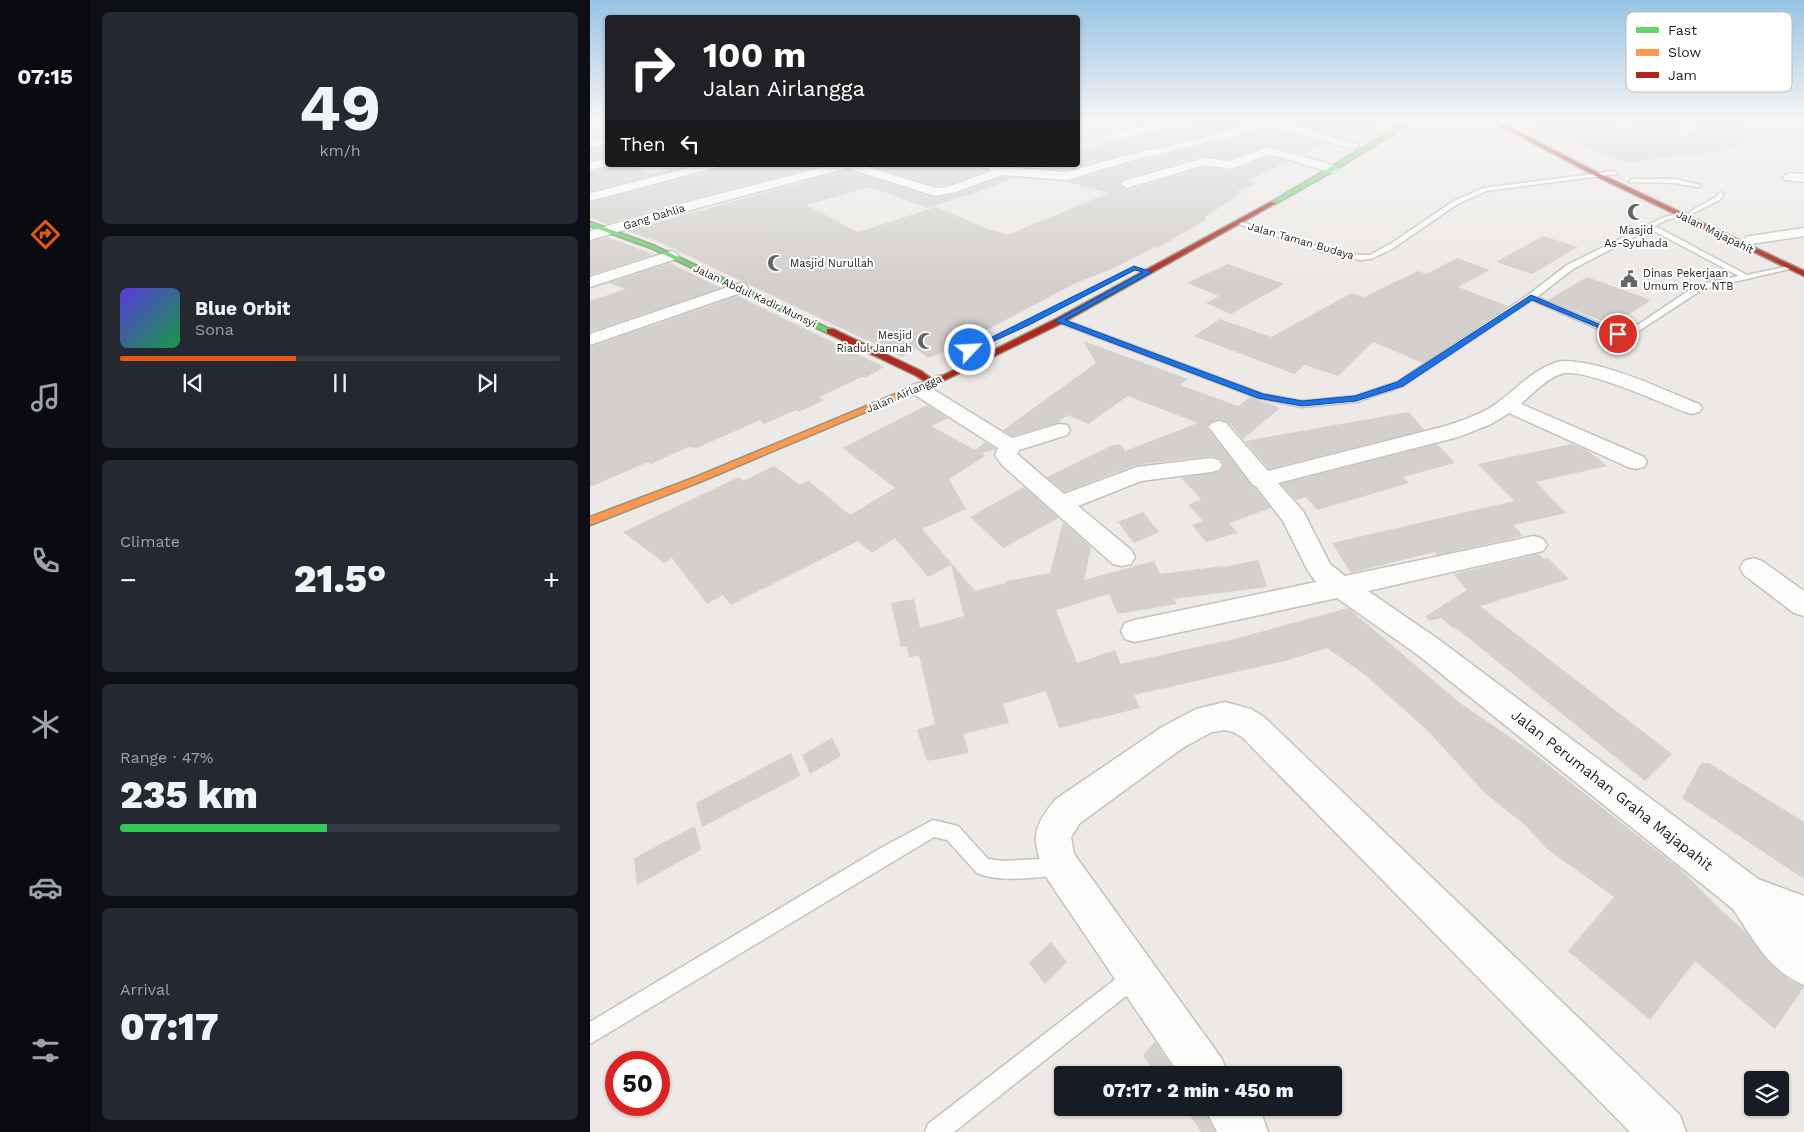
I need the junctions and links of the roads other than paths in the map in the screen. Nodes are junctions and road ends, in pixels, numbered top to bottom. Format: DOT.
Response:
graph roads {
  1 [pos="683,173"];
  2 [pos="817,173"];
  3 [pos="873,173"];
  4 [pos="997,173"];
  5 [pos="1026,173"];
  6 [pos="1078,173"];
  7 [pos="1165,173"];
  8 [pos="1308,173"];
  9 [pos="1326,173"];
  10 [pos="1594,173"];
  11 [pos="1615,173"];
  12 [pos="1598,175"];
  13 [pos="1789,177"];
  14 [pos="1804,178"];
  15 [pos="1631,181"];
  16 [pos="1127,184"];
  17 [pos="1698,185"];
  18 [pos="1720,194"];
  19 [pos="590,196"];
  20 [pos="1692,212"];
  21 [pos="1679,215"];
  22 [pos="1236,222"];
  23 [pos="590,224"];
  24 [pos="1651,227"];
  25 [pos="609,231"];
  26 [pos="1804,232"];
  27 [pos="590,236"];
  28 [pos="1751,240"];
  29 [pos="670,256"];
  30 [pos="1794,265"];
  31 [pos="1134,268"];
  32 [pos="1148,272"];
  33 [pos="1804,274"];
  34 [pos="1744,276"];
  35 [pos="590,282"];
  36 [pos="740,288"];
  37 [pos="1079,296"];
  38 [pos="1531,297"];
  39 [pos="1059,321"];
  40 [pos="590,340"];
  41 [pos="920,379"];
  42 [pos="1507,405"];
  43 [pos="1692,408"];
  44 [pos="1219,428"];
  45 [pos="1058,430"];
  46 [pos="1010,446"];
  47 [pos="1636,462"];
  48 [pos="1211,465"];
  49 [pos="1261,480"];
  50 [pos="1061,504"];
  51 [pos="590,521"];
  52 [pos="1534,545"];
  53 [pos="1122,557"];
  54 [pos="1753,568"];
  55 [pos="1342,587"];
  56 [pos="1804,605"];
  57 [pos="1135,630"];
  58 [pos="1061,867"];
  59 [pos="1747,895"];
  60 [pos="1804,920"];
  61 [pos="1804,966"];
  62 [pos="1136,975"];
  63 [pos="590,1034"];
  64 [pos="1200,1066"];
  65 [pos="1234,1116"];
  66 [pos="936,1132"];
  67 [pos="1246,1132"];
  68 [pos="1663,1132"];
  1 -- 19 [label="street"];
  2 -- 25 [label="street, Gang Dahlia"];
  3 -- 4 [label="street"];
  5 -- 6 [label="street"];
  7 -- 16 [label="street"];
  8 -- 31 [label="main road"];
  9 -- 22 [label="main road, Jalan Airlangga"];
  10 -- 12 [label="main road, Jalan Majapahit"];
  11 -- 12 [label="lane, Jalan Taman Budaya"];
  11 -- 15 [label="main road, Jalan Majapahit"];
  12 -- 21 [label="main road, Jalan Majapahit"];
  12 -- 22 [label="lane, Jalan Taman Budaya"];
  13 -- 14 [label="street"];
  15 -- 17 [label="lane"];
  15 -- 20 [label="main road, Jalan Majapahit"];
  18 -- 20 [label="lane"];
  20 -- 28 [label="main road, Jalan Majapahit"];
  21 -- 24 [label="lane"];
  21 -- 30 [label="main road, Jalan Majapahit"];
  22 -- 32 [label="main road, Jalan Airlangga"];
  23 -- 25 [label="main road, Jalan Abdul Kadir Munsyi"];
  24 -- 34 [label="lane"];
  24 -- 38 [label="lane"];
  25 -- 27 [label="street, Gang Dahlia"];
  25 -- 29 [label="main road, Jalan Abdul Kadir Munsyi"];
  26 -- 28 [label="street"];
  28 -- 30 [label="main road, Jalan Majapahit"];
  29 -- 35 [label="street"];
  29 -- 36 [label="main road, Jalan Abdul Kadir Munsyi"];
  30 -- 33 [label="main road, Jalan Majapahit"];
  30 -- 34 [label="lane"];
  31 -- 32 [label="main road"];
  31 -- 37 [label="main road"];
  32 -- 39 [label="main road, Jalan Airlangga"];
  34 -- 38 [label="lane"];
  36 -- 40 [label="street"];
  36 -- 41 [label="main road, Jalan Abdul Kadir Munsyi"];
  38 -- 39 [label="lane"];
  39 -- 41 [label="main road, Jalan Airlangga"];
  41 -- 46 [label="street"];
  41 -- 51 [label="main road, Jalan Airlangga"];
  42 -- 43 [label="street"];
  42 -- 47 [label="street"];
  42 -- 49 [label="street"];
  44 -- 49 [label="street, Jalan Perumahan Graha Majapahit"];
  45 -- 46 [label="street"];
  46 -- 50 [label="street"];
  48 -- 50 [label="street"];
  49 -- 55 [label="street, Jalan Perumahan Graha Majapahit"];
  50 -- 53 [label="street"];
  52 -- 55 [label="street"];
  54 -- 56 [label="street"];
  55 -- 57 [label="street"];
  55 -- 59 [label="street, Jalan Perumahan Graha Majapahit"];
  58 -- 62 [label="street"];
  58 -- 63 [label="lane"];
  58 -- 68 [label="street"];
  59 -- 60 [label="street, Jalan Perumahan Graha Majapahit"];
  59 -- 61 [label="street"];
  62 -- 64 [label="street"];
  62 -- 66 [label="lane"];
  65 -- 67 [label="street"];
}
